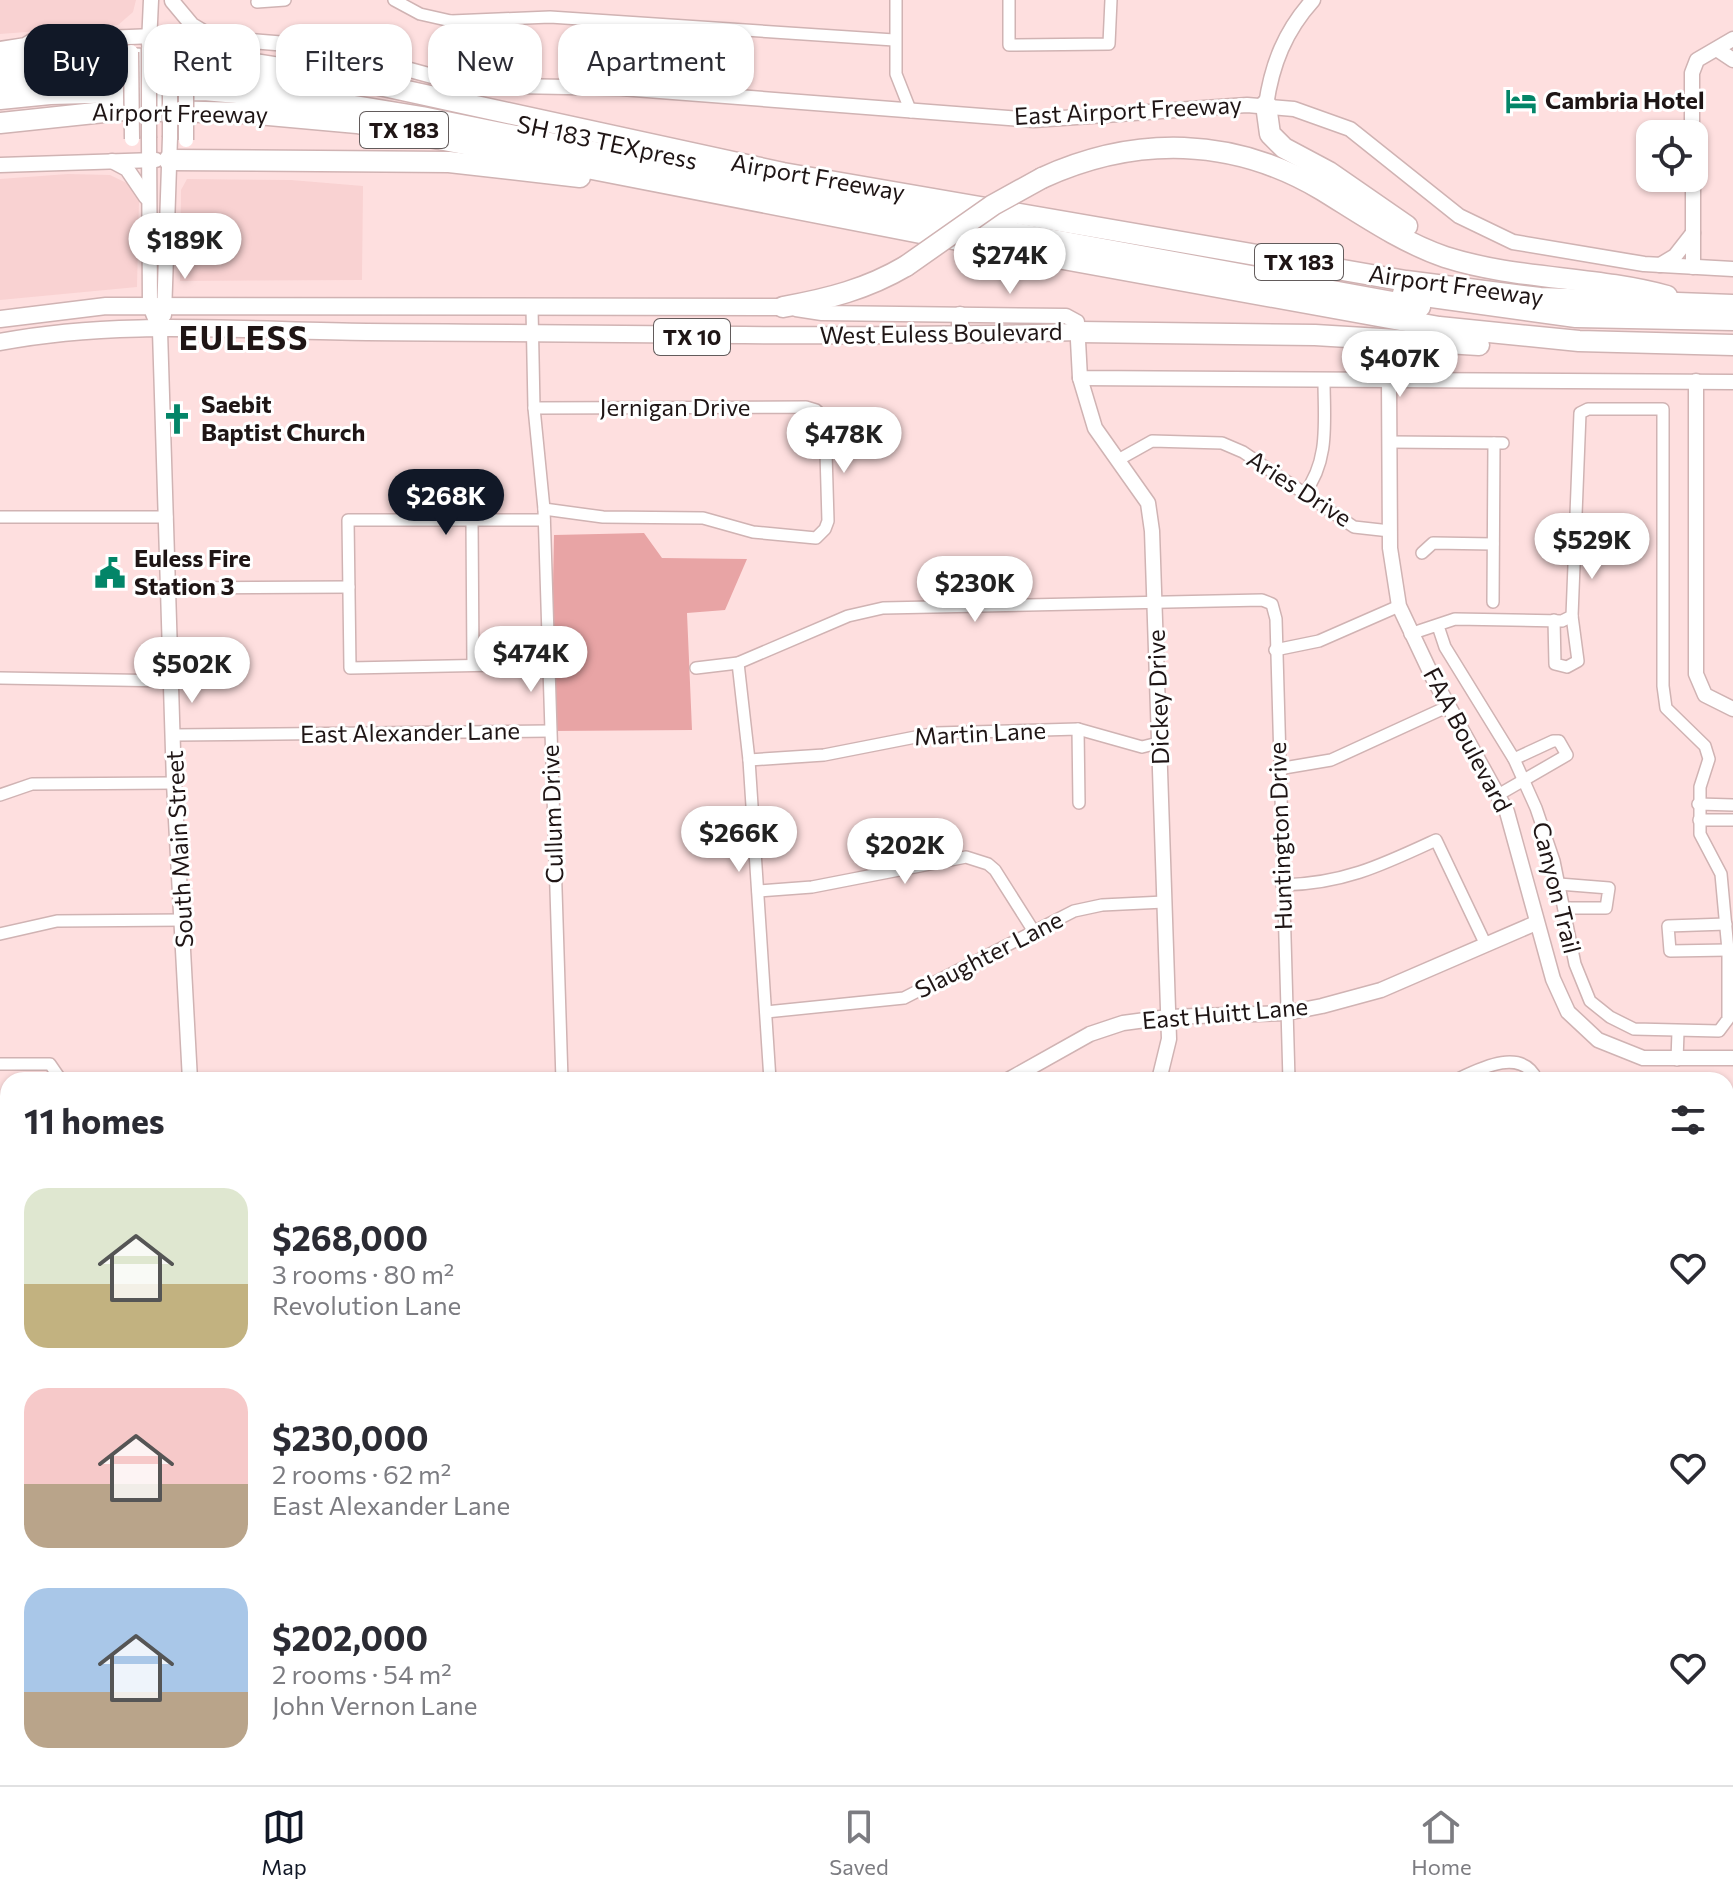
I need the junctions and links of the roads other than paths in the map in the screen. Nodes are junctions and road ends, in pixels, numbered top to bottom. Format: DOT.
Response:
graph roads {
  1 [pos="151,0"];
  2 [pos="172,0"];
  3 [pos="285,0"];
  4 [pos="394,0"];
  5 [pos="896,0"];
  6 [pos="1009,0"];
  7 [pos="1111,0"];
  8 [pos="1313,0"];
  9 [pos="257,2"];
  10 [pos="451,21"];
  11 [pos="150,24"];
  12 [pos="171,24"];
  13 [pos="191,24"];
  14 [pos="1733,39"];
  15 [pos="894,40"];
  16 [pos="24,42"];
  17 [pos="0,45"];
  18 [pos="24,48"];
  19 [pos="128,50"];
  20 [pos="1718,50"];
  21 [pos="0,52"];
  22 [pos="1733,60"];
  23 [pos="0,66"];
  24 [pos="412,71"];
  25 [pos="412,81"];
  26 [pos="0,85"];
  27 [pos="149,96"];
  28 [pos="170,96"];
  29 [pos="186,96"];
  30 [pos="0,99"];
  31 [pos="1266,105"];
  32 [pos="911,112"];
  33 [pos="1692,120"];
  34 [pos="0,123"];
  35 [pos="158,160"];
  36 [pos="220,160"];
  37 [pos="111,161"];
  38 [pos="0,165"];
  39 [pos="783,173"];
  40 [pos="1693,192"];
  41 [pos="149,205"];
  42 [pos="802,210"];
  43 [pos="1693,233"];
  44 [pos="1441,256"];
  45 [pos="1660,265"];
  46 [pos="1693,267"];
  47 [pos="1728,269"];
  48 [pos="1698,305"];
  49 [pos="1733,305"];
  50 [pos="158,306"];
  51 [pos="783,307"];
  52 [pos="532,308"];
  53 [pos="960,315"];
  54 [pos="0,319"];
  55 [pos="1733,320"];
  56 [pos="160,331"];
  57 [pos="1733,331"];
  58 [pos="1079,332"];
  59 [pos="532,333"];
  60 [pos="960,335"];
  61 [pos="1579,341"];
  62 [pos="0,342"];
  63 [pos="1733,345"];
  64 [pos="1080,378"];
  65 [pos="1324,380"];
  66 [pos="1389,380"];
  67 [pos="1663,381"];
  68 [pos="1696,381"];
  69 [pos="1727,382"];
  70 [pos="534,408"];
  71 [pos="1696,430"];
  72 [pos="1390,442"];
  73 [pos="1118,460"];
  74 [pos="1304,494"];
  75 [pos="544,514"];
  76 [pos="0,517"];
  77 [pos="167,517"];
  78 [pos="472,520"];
  79 [pos="1390,531"];
  80 [pos="1493,544"];
  81 [pos="1422,553"];
  82 [pos="349,587"];
  83 [pos="170,588"];
  84 [pos="1155,602"];
  85 [pos="1493,602"];
  86 [pos="1399,606"];
  87 [pos="1572,616"];
  88 [pos="1554,620"];
  89 [pos="1438,626"];
  90 [pos="1410,634"];
  91 [pos="1275,650"];
  92 [pos="738,663"];
  93 [pos="547,664"];
  94 [pos="473,665"];
  95 [pos="696,668"];
  96 [pos="0,678"];
  97 [pos="172,681"];
  98 [pos="1733,692"];
  99 [pos="1718,701"];
  100 [pos="1449,706"];
  101 [pos="1733,709"];
  102 [pos="1078,729"];
  103 [pos="550,731"];
  104 [pos="174,735"];
  105 [pos="1162,742"];
  106 [pos="1514,759"];
  107 [pos="749,760"];
  108 [pos="1278,769"];
  109 [pos="1524,781"];
  110 [pos="174,783"];
  111 [pos="0,795"];
  112 [pos="1498,795"];
  113 [pos="1079,803"];
  114 [pos="1698,804"];
  115 [pos="1733,805"];
  116 [pos="1699,820"];
  117 [pos="1733,820"];
  118 [pos="1559,884"];
  119 [pos="1282,885"];
  120 [pos="758,891"];
  121 [pos="1164,902"];
  122 [pos="1564,908"];
  123 [pos="184,920"];
  124 [pos="1536,923"];
  125 [pos="1726,924"];
  126 [pos="1033,930"];
  127 [pos="0,934"];
  128 [pos="1485,943"];
  129 [pos="1728,950"];
  130 [pos="766,1012"];
  131 [pos="1286,1013"];
  132 [pos="1168,1017"];
  133 [pos="1678,1032"];
  134 [pos="1733,1058"];
  135 [pos="1677,1060"];
  136 [pos="0,1064"];
  137 [pos="56,1072"];
  138 [pos="190,1072"];
  139 [pos="562,1072"];
  140 [pos="770,1072"];
  141 [pos="1022,1072"];
  142 [pos="1162,1072"];
  143 [pos="1289,1072"];
  144 [pos="1476,1072"];
  145 [pos="1530,1072"];
  1 -- 11 [label="main road"];
  2 -- 12 [label="main road"];
  2 -- 13 [label="main road"];
  3 -- 9 [label="street"];
  4 -- 10 [label="street"];
  5 -- 15 [label="street"];
  6 -- 7 [label="street"];
  8 -- 31 [label="main road"];
  10 -- 15 [label="street"];
  14 -- 20 [label="main road"];
  15 -- 32 [label="street"];
  16 -- 17 [label="main road, East Airport Freeway"];
  18 -- 21 [label="highway"];
  19 -- 37 [label="main road, bridge"];
  20 -- 22 [label="main road"];
  20 -- 33 [label="main road"];
  23 -- 39 [label="highway, Airport Freeway / TX 183"];
  24 -- 32 [label="main road, East Airport Freeway"];
  25 -- 39 [label="highway"];
  26 -- 55 [label="highway, SH 183 TEXpress"];
  27 -- 35 [label="main road, bridge"];
  28 -- 35 [label="main road, bridge"];
  29 -- 36 [label="main road, bridge"];
  30 -- 57 [label="highway, SH 183 TEXpress"];
  31 -- 32 [label="main road, East Airport Freeway"];
  31 -- 44 [label="highway"];
  31 -- 45 [label="main road, East Airport Freeway"];
  34 -- 42 [label="highway, Airport Freeway / TX 183"];
  35 -- 36 [label="highway"];
  35 -- 37 [label="main road"];
  35 -- 41 [label="main road"];
  35 -- 50 [label="main road"];
  36 -- 42 [label="highway"];
  37 -- 38 [label="main road"];
  37 -- 41 [label="main road"];
  39 -- 48 [label="highway, Airport Freeway / TX 183"];
  40 -- 43 [label="main road"];
  41 -- 50 [label="main road"];
  42 -- 61 [label="highway, Airport Freeway / TX 183"];
  43 -- 45 [label="main road"];
  43 -- 46 [label="main road"];
  43 -- 47 [label="main road"];
  44 -- 48 [label="highway"];
  44 -- 51 [label="highway, bridge"];
  45 -- 46 [label="main road, East Airport Freeway"];
  46 -- 47 [label="main road, East Airport Freeway"];
  48 -- 49 [label="highway, Airport Freeway / TX 183"];
  50 -- 52 [label="main road, West Euless Boulevard / TX 10"];
  50 -- 54 [label="main road, West Euless Boulevard / TX 10"];
  50 -- 56 [label="main road, South Main Street"];
  51 -- 52 [label="main road, West Euless Boulevard / TX 10"];
  51 -- 53 [label="main road, West Euless Boulevard"];
  52 -- 59 [label="street, Cullum Drive"];
  53 -- 58 [label="main road, West Euless Boulevard"];
  53 -- 60 [label="main road"];
  56 -- 59 [label="main road, West Euless Boulevard / TX 10"];
  56 -- 62 [label="main road, West Euless Boulevard / TX 10"];
  56 -- 77 [label="main road, South Main Street"];
  58 -- 60 [label="main road, West Euless Boulevard / TX 10"];
  58 -- 61 [label="highway"];
  58 -- 64 [label="main road, Dickey Drive"];
  59 -- 60 [label="main road, West Euless Boulevard / TX 10"];
  59 -- 70 [label="street, Cullum Drive"];
  61 -- 63 [label="highway, Airport Freeway / TX 183"];
  64 -- 65 [label="main road"];
  64 -- 73 [label="main road, Dickey Drive"];
  65 -- 66 [label="main road"];
  65 -- 74 [label="street"];
  66 -- 67 [label="main road"];
  66 -- 72 [label="main road, FAA Boulevard"];
  67 -- 68 [label="main road"];
  67 -- 71 [label="main road"];
  68 -- 69 [label="main road"];
  68 -- 71 [label="main road"];
  69 -- 71 [label="main road"];
  70 -- 75 [label="street, Cullum Drive"];
  70 -- 75 [label="street, Jernigan Drive"];
  71 -- 99 [label="main road"];
  72 -- 79 [label="main road, FAA Boulevard"];
  72 -- 80 [label="street"];
  73 -- 74 [label="street, Aries Drive"];
  73 -- 84 [label="main road, Dickey Drive"];
  74 -- 79 [label="street, Aries Drive"];
  75 -- 78 [label="street"];
  75 -- 93 [label="street, Cullum Drive"];
  76 -- 77 [label="street"];
  77 -- 83 [label="main road, South Main Street"];
  78 -- 82 [label="street"];
  78 -- 94 [label="street"];
  79 -- 86 [label="main road, FAA Boulevard"];
  80 -- 81 [label="street"];
  80 -- 85 [label="street"];
  82 -- 83 [label="street"];
  82 -- 94 [label="street"];
  83 -- 97 [label="main road, South Main Street"];
  84 -- 91 [label="street, Huntington Drive"];
  84 -- 92 [label="street"];
  84 -- 105 [label="main road, Dickey Drive"];
  86 -- 90 [label="main road, FAA Boulevard"];
  86 -- 91 [label="street"];
  87 -- 88 [label="street"];
  87 -- 88 [label="street"];
  87 -- 114 [label="street"];
  88 -- 89 [label="street"];
  89 -- 90 [label="street"];
  89 -- 106 [label="street, Canyon Trail"];
  90 -- 100 [label="main road, FAA Boulevard"];
  91 -- 108 [label="street, Huntington Drive"];
  92 -- 95 [label="street"];
  92 -- 107 [label="street"];
  93 -- 94 [label="street"];
  93 -- 103 [label="street, Cullum Drive"];
  96 -- 97 [label="street"];
  97 -- 104 [label="main road, South Main Street"];
  98 -- 99 [label="main road"];
  99 -- 101 [label="main road"];
  100 -- 108 [label="street"];
  100 -- 112 [label="main road, FAA Boulevard"];
  102 -- 105 [label="street, Martin Lane"];
  102 -- 107 [label="street, Martin Lane"];
  102 -- 113 [label="street"];
  103 -- 104 [label="street, East Alexander Lane"];
  103 -- 139 [label="street, Cullum Drive"];
  104 -- 110 [label="main road, South Main Street"];
  105 -- 121 [label="main road, Dickey Drive"];
  106 -- 109 [label="street, Canyon Trail"];
  106 -- 109 [label="street"];
  107 -- 120 [label="street"];
  108 -- 119 [label="street, Huntington Drive"];
  109 -- 112 [label="street"];
  109 -- 118 [label="street, Canyon Trail"];
  110 -- 111 [label="street"];
  110 -- 123 [label="main road, South Main Street"];
  112 -- 124 [label="main road, FAA Boulevard"];
  114 -- 115 [label="street"];
  114 -- 116 [label="street"];
  116 -- 117 [label="street"];
  116 -- 125 [label="street"];
  118 -- 122 [label="street, Canyon Trail"];
  118 -- 122 [label="street"];
  119 -- 128 [label="street"];
  119 -- 131 [label="street, Huntington Drive"];
  120 -- 126 [label="street"];
  120 -- 130 [label="street"];
  121 -- 126 [label="street, Slaughter Lane"];
  121 -- 132 [label="main road, Dickey Drive"];
  122 -- 133 [label="street, Canyon Trail"];
  123 -- 127 [label="street"];
  123 -- 138 [label="main road, South Main Street"];
  124 -- 128 [label="main road, East Huitt Lane"];
  124 -- 135 [label="main road, FAA Boulevard"];
  125 -- 129 [label="street"];
  125 -- 129 [label="street"];
  126 -- 130 [label="street, Slaughter Lane"];
  128 -- 131 [label="main road, East Huitt Lane"];
  129 -- 133 [label="street, Canyon Trail"];
  130 -- 140 [label="street"];
  131 -- 132 [label="main road, East Huitt Lane"];
  131 -- 143 [label="street, Huntington Drive"];
  132 -- 141 [label="main road, East Huitt Lane"];
  132 -- 142 [label="main road, Dickey Drive"];
  133 -- 135 [label="street"];
  134 -- 135 [label="main road, FAA Boulevard"];
  136 -- 137 [label="street"];
  144 -- 145 [label="street"];
}
